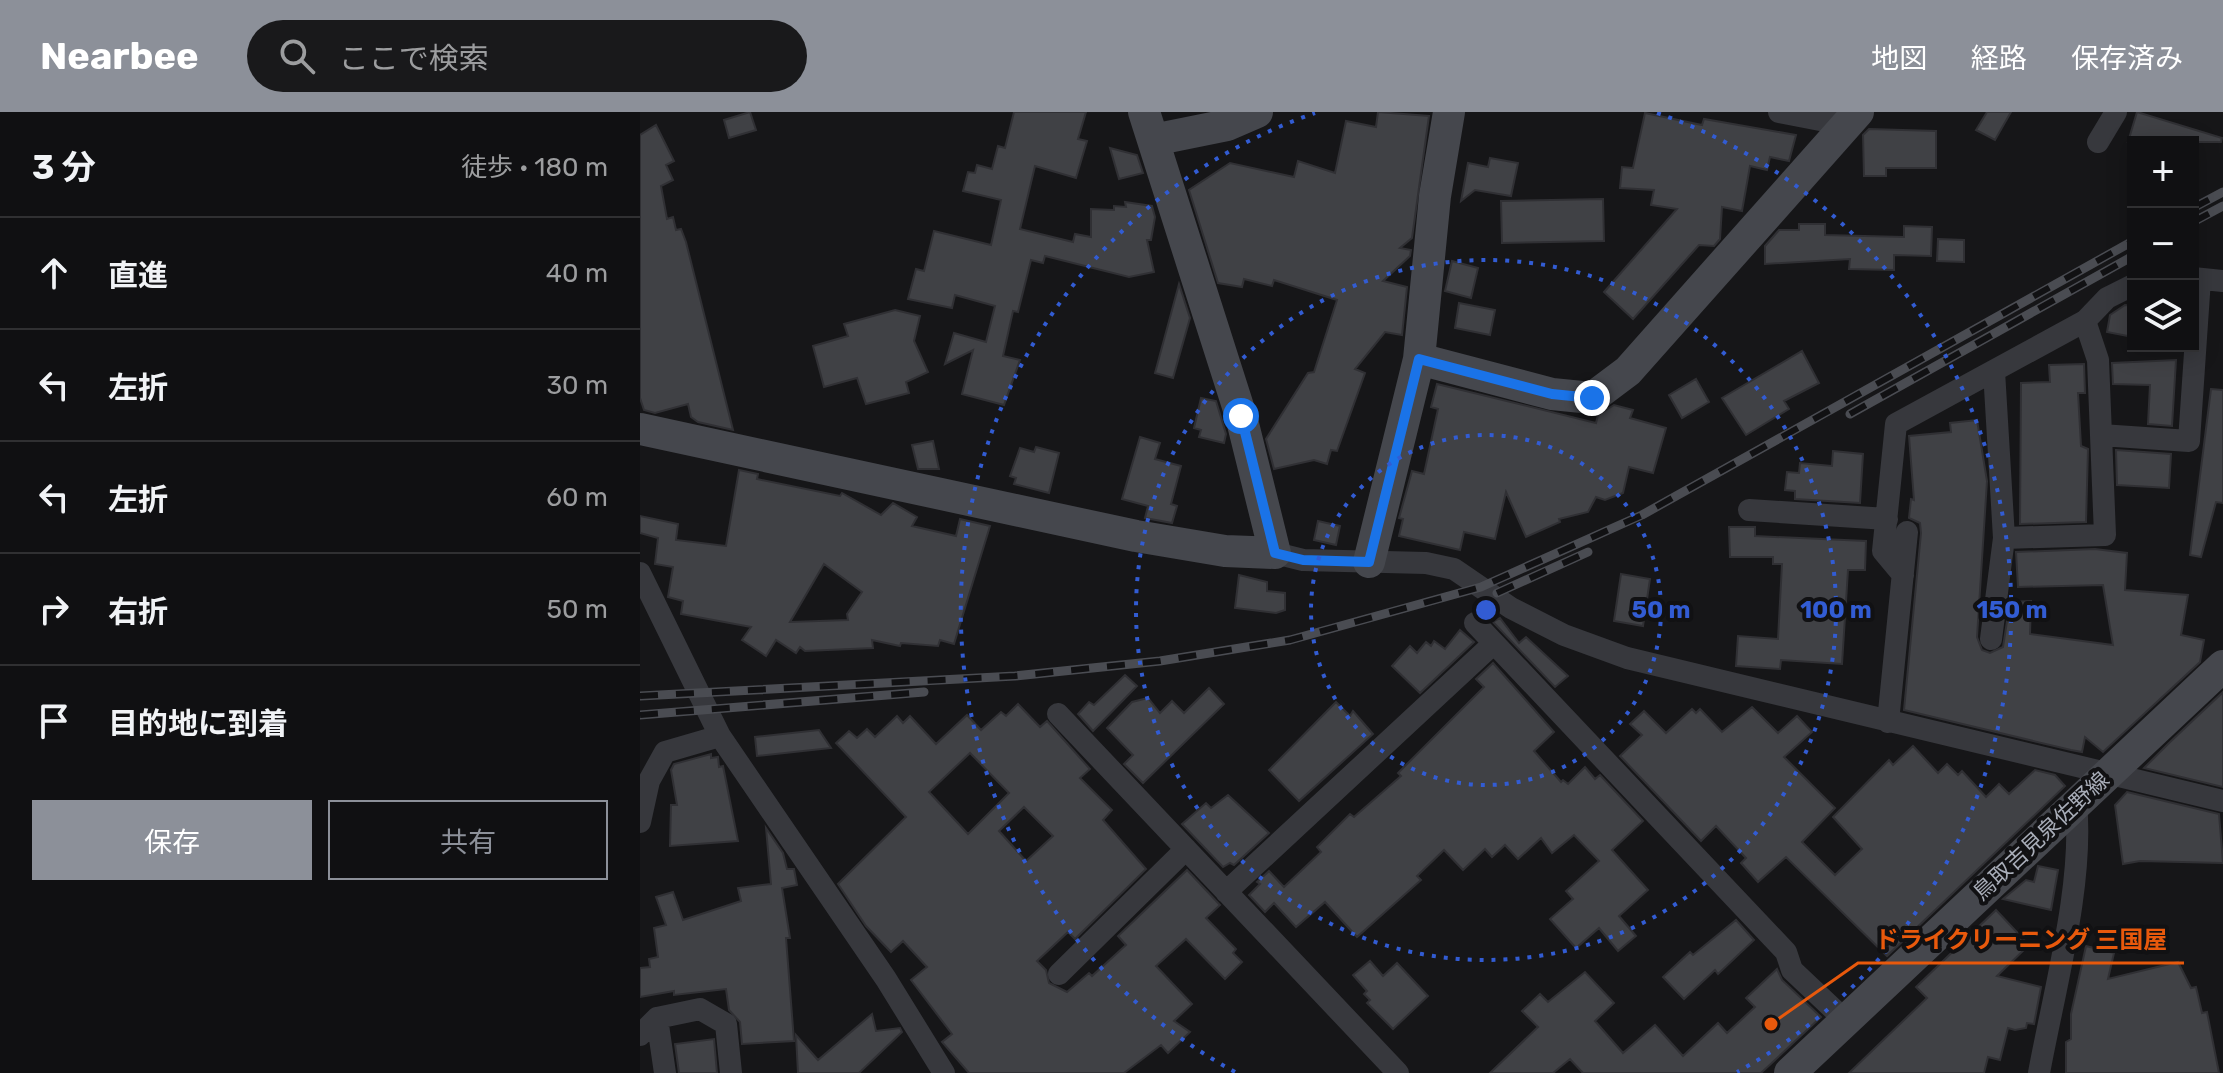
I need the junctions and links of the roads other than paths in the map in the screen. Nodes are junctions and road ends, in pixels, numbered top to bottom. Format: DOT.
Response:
graph roads {
  1 [pos="1257,112"];
  2 [pos="1449,112"];
  3 [pos="1779,112"];
  4 [pos="2116,112"];
  5 [pos="1852,119"];
  6 [pos="1148,126"];
  7 [pos="2098,142"];
  8 [pos="2199,279"];
  9 [pos="2196,280"];
  10 [pos="2223,281"];
  11 [pos="2127,288"];
  12 [pos="2085,321"];
  13 [pos="1419,359"];
  14 [pos="1994,371"];
  15 [pos="640,429"];
  16 [pos="2101,435"];
  17 [pos="1749,510"];
  18 [pos="1887,519"];
  19 [pos="1907,532"];
  20 [pos="2004,538"];
  21 [pos="1275,553"];
  22 [pos="1369,562"];
  23 [pos="640,573"];
  24 [pos="1903,575"];
  25 [pos="1475,623"];
  26 [pos="1991,639"];
  27 [pos="1493,644"];
  28 [pos="2223,666"];
  29 [pos="1058,714"];
  30 [pos="1888,722"];
  31 [pos="720,736"];
  32 [pos="2106,775"];
  33 [pos="2223,801"];
  34 [pos="2076,803"];
  35 [pos="640,822"];
  36 [pos="1186,849"];
  37 [pos="1226,892"];
  38 [pos="1059,974"];
  39 [pos="657,1018"];
  40 [pos="1846,1021"];
  41 [pos="640,1035"];
  42 [pos="665,1073"];
  43 [pos="731,1073"];
  44 [pos="944,1073"];
  45 [pos="1398,1073"];
  46 [pos="1790,1073"];
  47 [pos="2039,1073"];
  1 -- 6 [label="street"];
  2 -- 13 [label="street"];
  3 -- 5 [label="street"];
  4 -- 7 [label="street"];
  5 -- 13 [label="street"];
  6 -- 21 [label="street"];
  8 -- 10 [label="street"];
  9 -- 16 [label="street"];
  11 -- 12 [label="street"];
  12 -- 14 [label="street"];
  12 -- 16 [label="street"];
  13 -- 22 [label="street"];
  14 -- 18 [label="street"];
  14 -- 20 [label="street"];
  15 -- 21 [label="street"];
  16 -- 20 [label="street"];
  17 -- 18 [label="street"];
  18 -- 24 [label="street"];
  19 -- 24 [label="street"];
  20 -- 26 [label="street"];
  21 -- 22 [label="street"];
  22 -- 30 [label="street"];
  23 -- 31 [label="street"];
  24 -- 30 [label="street"];
  25 -- 27 [label="street"];
  27 -- 37 [label="street"];
  27 -- 40 [label="street"];
  28 -- 32 [label="street, 鳥取吉見泉佐野線"];
  29 -- 36 [label="street"];
  30 -- 32 [label="street"];
  31 -- 35 [label="street"];
  31 -- 44 [label="street"];
  32 -- 33 [label="street"];
  32 -- 34 [label="street, 鳥取吉見泉佐野線"];
  34 -- 40 [label="street, 鳥取吉見泉佐野線"];
  34 -- 47 [label="street"];
  36 -- 37 [label="street"];
  36 -- 38 [label="street"];
  37 -- 45 [label="street"];
  39 -- 41 [label="street"];
  39 -- 42 [label="street"];
  39 -- 43 [label="street"];
  40 -- 46 [label="street, 鳥取吉見泉佐野線"];
}
